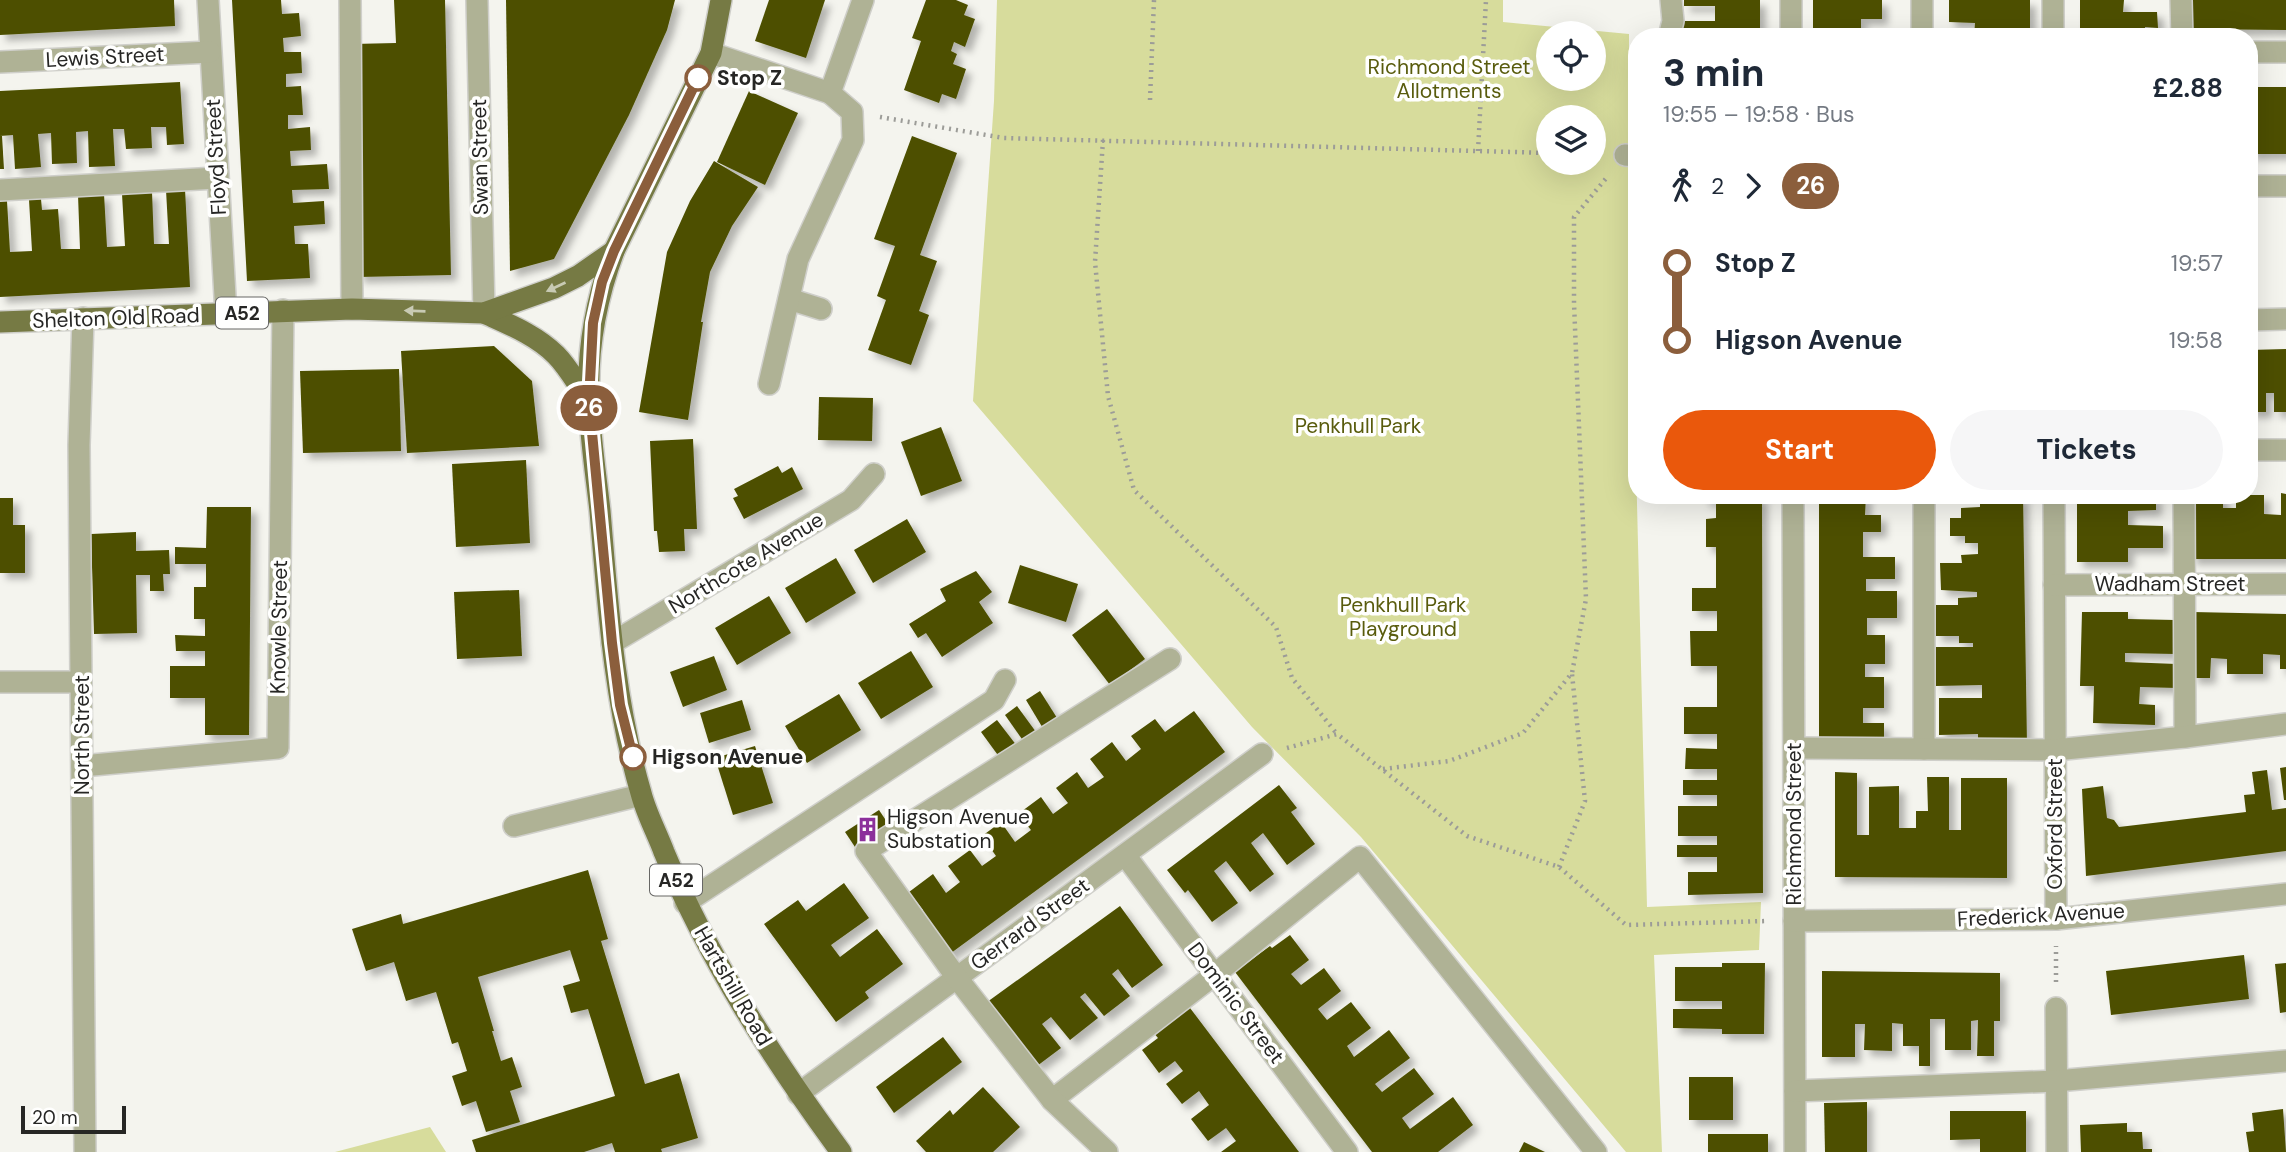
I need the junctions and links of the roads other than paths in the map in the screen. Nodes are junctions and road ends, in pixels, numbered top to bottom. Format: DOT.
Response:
graph roads {
  1 [pos="208,0"];
  2 [pos="350,0"];
  3 [pos="477,0"];
  4 [pos="721,0"];
  5 [pos="863,0"];
  6 [pos="1671,0"];
  7 [pos="1791,0"];
  8 [pos="1922,0"];
  9 [pos="2053,0"];
  10 [pos="2181,0"];
  11 [pos="1671,28"];
  12 [pos="1791,28"];
  13 [pos="1922,28"];
  14 [pos="2053,28"];
  15 [pos="2182,28"];
  16 [pos="210,52"];
  17 [pos="2258,52"];
  18 [pos="2286,52"];
  19 [pos="710,53"];
  20 [pos="0,62"];
  21 [pos="830,93"];
  22 [pos="217,178"];
  23 [pos="2258,186"];
  24 [pos="2286,186"];
  25 [pos="0,190"];
  26 [pos="614,251"];
  27 [pos="789,299"];
  28 [pos="352,309"];
  29 [pos="821,309"];
  30 [pos="283,310"];
  31 [pos="484,313"];
  32 [pos="226,314"];
  33 [pos="83,318"];
  34 [pos="2286,319"];
  35 [pos="2258,320"];
  36 [pos="0,322"];
  37 [pos="769,384"];
  38 [pos="589,401"];
  39 [pos="2258,450"];
  40 [pos="2286,450"];
  41 [pos="874,474"];
  42 [pos="1793,504"];
  43 [pos="1924,504"];
  44 [pos="2054,504"];
  45 [pos="2184,504"];
  46 [pos="2184,584"];
  47 [pos="2286,584"];
  48 [pos="2054,585"];
  49 [pos="612,643"];
  50 [pos="1170,659"];
  51 [pos="1004,680"];
  52 [pos="0,682"];
  53 [pos="81,682"];
  54 [pos="2286,724"];
  55 [pos="2185,737"];
  56 [pos="1794,748"];
  57 [pos="1924,749"];
  58 [pos="2055,750"];
  59 [pos="1262,754"];
  60 [pos="82,766"];
  61 [pos="641,794"];
  62 [pos="514,826"];
  63 [pos="1125,855"];
  64 [pos="2286,894"];
  65 [pos="685,903"];
  66 [pos="2056,919"];
  67 [pos="1794,921"];
  68 [pos="1214,975"];
  69 [pos="957,978"];
  70 [pos="2056,1008"];
  71 [pos="2286,1061"];
  72 [pos="2056,1081"];
  73 [pos="1795,1091"];
  74 [pos="798,1094"];
  75 [pos="1052,1100"];
  76 [pos="85,1152"];
  77 [pos="841,1152"];
  78 [pos="1107,1152"];
  79 [pos="1346,1152"];
  80 [pos="1596,1152"];
  81 [pos="1795,1152"];
  82 [pos="2057,1152"];
  1 -- 16 [label="street, Floyd Street"];
  2 -- 28 [label="street"];
  3 -- 31 [label="street, Swan Street"];
  4 -- 19 [label="main road, Hartshill Road / A52"];
  5 -- 21 [label="street"];
  6 -- 11 [label="street"];
  7 -- 12 [label="street"];
  8 -- 13 [label="street"];
  9 -- 14 [label="street"];
  10 -- 15 [label="street"];
  16 -- 20 [label="street, Lewis Street"];
  16 -- 22 [label="street, Floyd Street"];
  17 -- 18 [label="street"];
  19 -- 21 [label="street"];
  19 -- 26 [label="main road, Hartshill Road / A52"];
  21 -- 27 [label="street"];
  22 -- 25 [label="street"];
  22 -- 32 [label="street, Floyd Street"];
  23 -- 24 [label="street"];
  26 -- 31 [label="main road, Shelton Old Road / A52, one-way"];
  26 -- 38 [label="main road, Hartshill Road / A52"];
  27 -- 29 [label="street"];
  27 -- 37 [label="street"];
  28 -- 30 [label="main road, Shelton Old Road / A52"];
  31 -- 28 [label="main road, Shelton Old Road / A52, one-way"];
  30 -- 32 [label="main road, Shelton Old Road / A52"];
  30 -- 60 [label="street, Knowle Street"];
  31 -- 38 [label="main road, Shelton Old Road / A52"];
  32 -- 33 [label="main road, Shelton Old Road / A52"];
  33 -- 36 [label="main road, Shelton Old Road / A52"];
  33 -- 53 [label="street, North Street"];
  34 -- 35 [label="street"];
  38 -- 49 [label="main road, Hartshill Road / A52"];
  39 -- 40 [label="street"];
  41 -- 49 [label="street, Northcote Avenue"];
  42 -- 56 [label="street, Richmond Street"];
  43 -- 57 [label="street"];
  44 -- 48 [label="street, Oxford Street"];
  45 -- 46 [label="street"];
  46 -- 47 [label="street, Wadham Street"];
  46 -- 48 [label="street, Wadham Street"];
  46 -- 55 [label="street"];
  48 -- 58 [label="street, Oxford Street"];
  49 -- 61 [label="main road, Hartshill Road / A52"];
  50 -- 69 [label="street"];
  51 -- 65 [label="street"];
  52 -- 53 [label="street"];
  53 -- 60 [label="street, North Street"];
  54 -- 55 [label="street"];
  55 -- 58 [label="street"];
  56 -- 57 [label="street"];
  56 -- 67 [label="street, Richmond Street"];
  57 -- 58 [label="street"];
  58 -- 66 [label="street, Oxford Street"];
  59 -- 63 [label="street, Gerrard Street"];
  60 -- 76 [label="street, North Street"];
  61 -- 62 [label="street"];
  61 -- 65 [label="main road, Hartshill Road / A52"];
  63 -- 68 [label="street, Dominic Street"];
  63 -- 69 [label="street, Gerrard Street"];
  64 -- 66 [label="street, Frederick Avenue"];
  65 -- 74 [label="main road, Hartshill Road / A52"];
  66 -- 67 [label="street, Frederick Avenue"];
  67 -- 73 [label="street, Richmond Street"];
  68 -- 75 [label="street"];
  68 -- 79 [label="street, Dominic Street"];
  68 -- 80 [label="street"];
  69 -- 74 [label="street, Gerrard Street"];
  69 -- 75 [label="street"];
  70 -- 72 [label="street"];
  71 -- 72 [label="street"];
  72 -- 73 [label="street"];
  72 -- 82 [label="street"];
  73 -- 81 [label="street, Richmond Street"];
  74 -- 77 [label="main road, Hartshill Road / A52"];
  75 -- 78 [label="street"];
}
